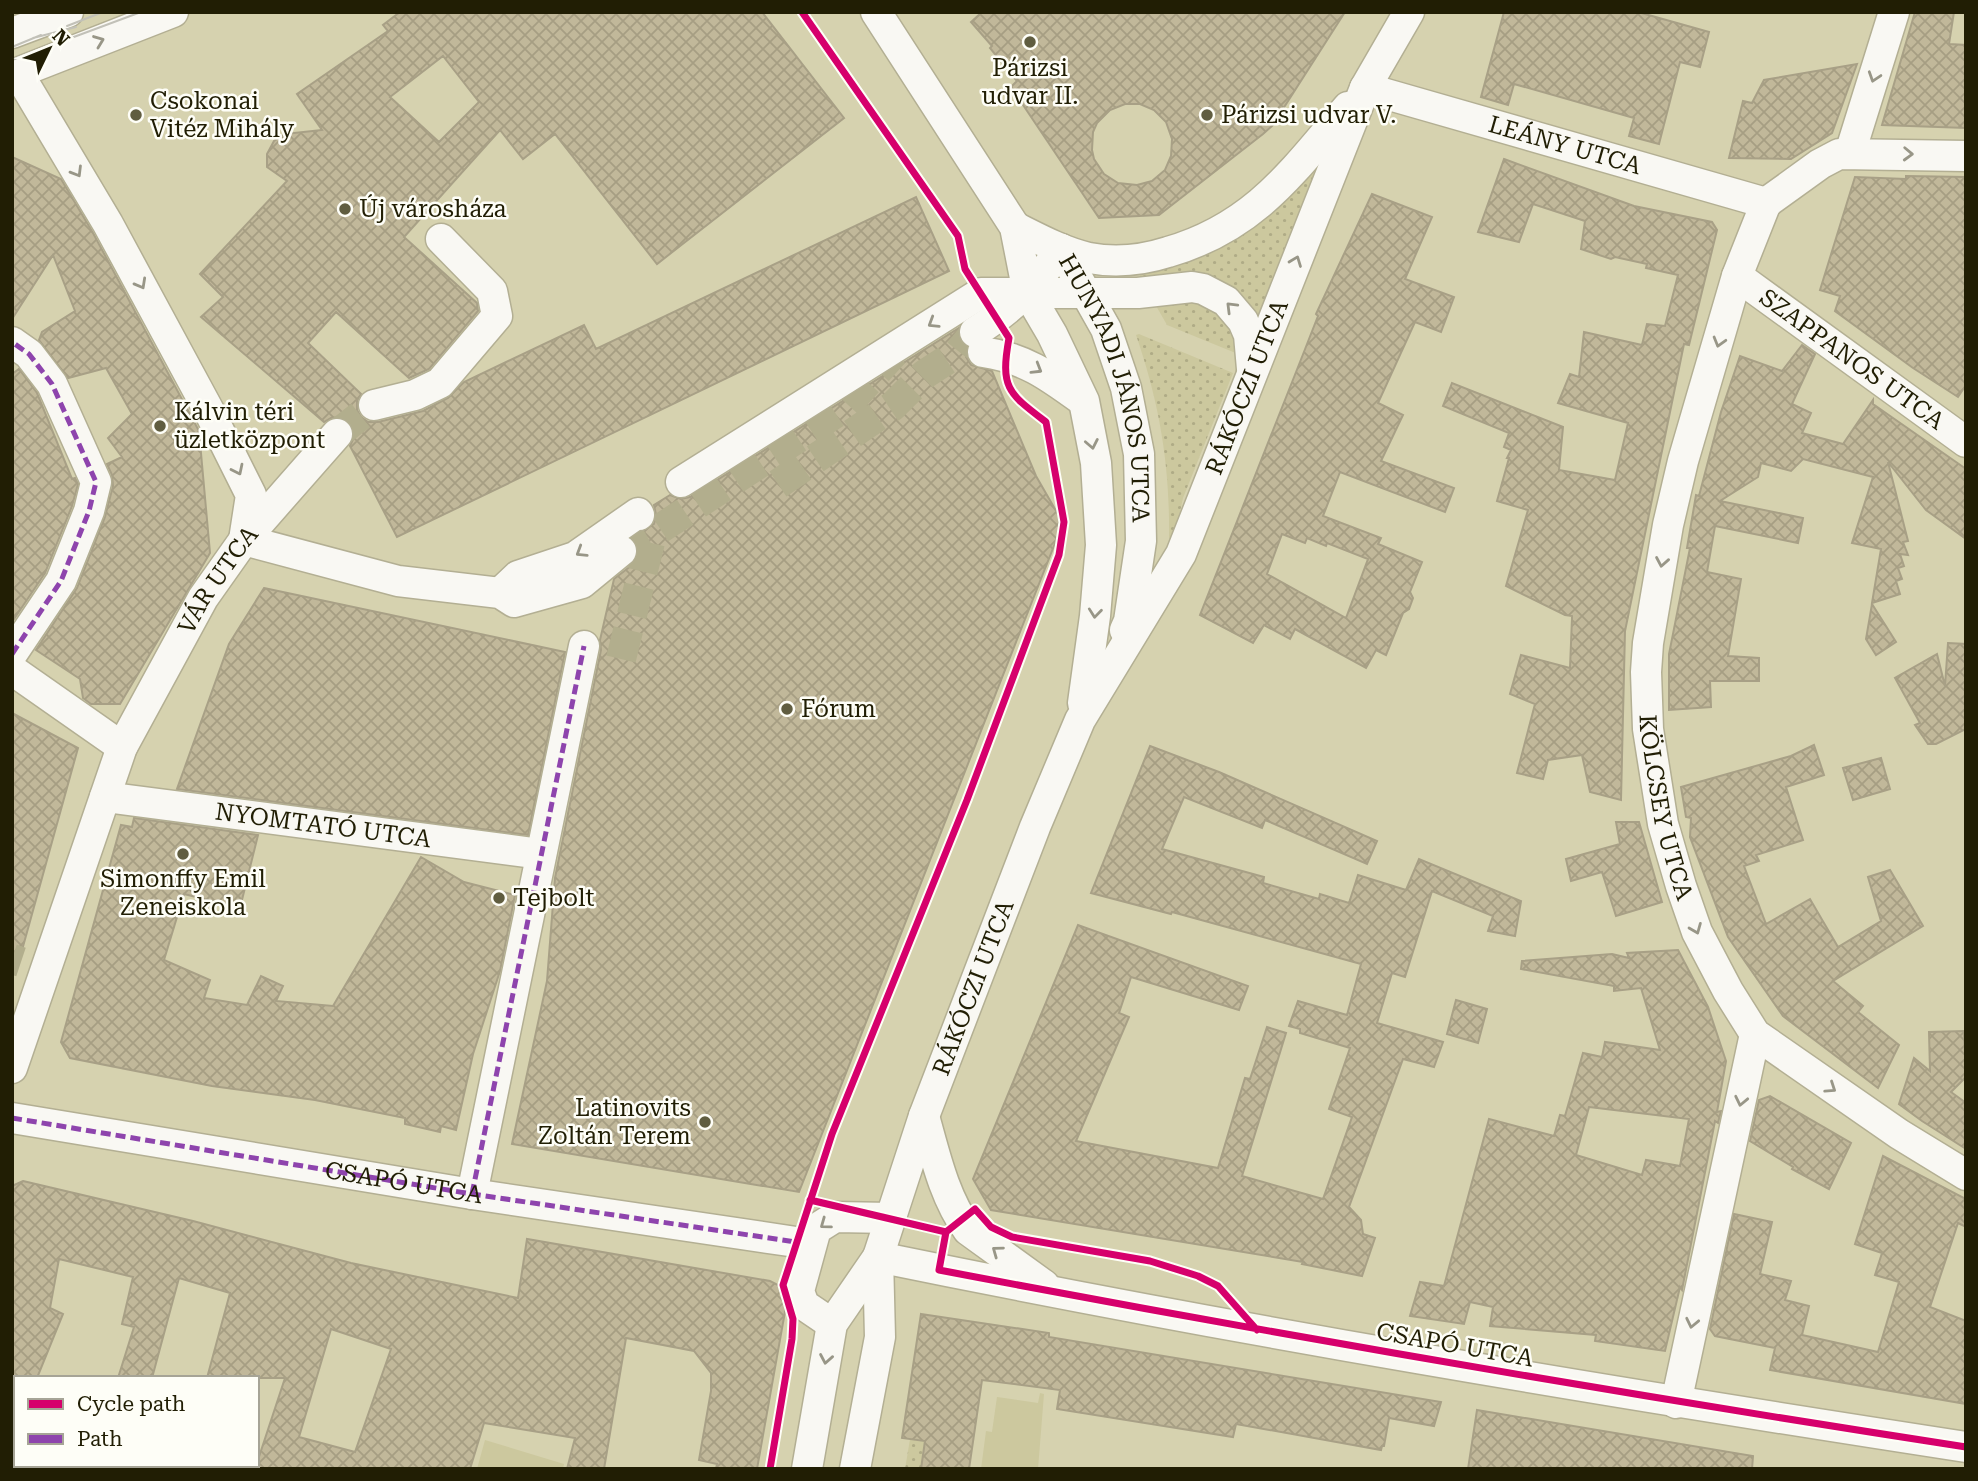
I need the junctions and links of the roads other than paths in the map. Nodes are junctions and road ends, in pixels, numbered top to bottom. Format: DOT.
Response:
graph roads {
  1 [pos="68,12"];
  2 [pos="173,12"];
  3 [pos="876,12"];
  4 [pos="1409,12"];
  5 [pos="1894,12"];
  6 [pos="12,33"];
  7 [pos="15,74"];
  8 [pos="1365,88"];
  9 [pos="1850,153"];
  10 [pos="1966,156"];
  11 [pos="1766,203"];
  12 [pos="1015,228"];
  13 [pos="441,239"];
  14 [pos="1061,249"];
  15 [pos="1738,276"];
  16 [pos="1028,293"];
  17 [pos="1087,293"];
  18 [pos="12,342"];
  19 [pos="1252,370"];
  20 [pos="1084,401"];
  21 [pos="374,405"];
  22 [pos="337,434"];
  23 [pos="1966,442"];
  24 [pos="681,482"];
  25 [pos="639,515"];
  26 [pos="244,540"];
  27 [pos="1141,541"];
  28 [pos="1101,545"];
  29 [pos="621,551"];
  30 [pos="582,583"];
  31 [pos="612,589"];
  32 [pos="500,593"];
  33 [pos="584,646"];
  34 [pos="12,654"];
  35 [pos="12,670"];
  36 [pos="1106,675"];
  37 [pos="1080,720"];
  38 [pos="122,747"];
  39 [pos="105,797"];
  40 [pos="541,854"];
  41 [pos="1755,1034"];
  42 [pos="12,1068"];
  43 [pos="924,1116"];
  44 [pos="12,1118"];
  45 [pos="1966,1175"];
  46 [pos="472,1194"];
  47 [pos="891,1218"];
  48 [pos="796,1242"];
  49 [pos="878,1257"];
  50 [pos="1052,1291"];
  51 [pos="832,1324"];
  52 [pos="1676,1403"];
  53 [pos="1966,1447"];
  54 [pos="807,1469"];
  55 [pos="855,1469"];
  1 -- 6 [label="street"];
  7 -- 2 [label="street, one-way"];
  3 -- 12 [label="street, HUNYADI JÁNOS UTCA"];
  4 -- 8 [label="street, RÁKÓCZI UTCA"];
  5 -- 9 [label="street, one-way"];
  7 -- 26 [label="street, VÁR UTCA, one-way"];
  8 -- 11 [label="street, LEÁNY UTCA"];
  8 -- 14 [label="street, RÁKÓCZI UTCA"];
  19 -- 8 [label="street, RÁKÓCZI UTCA, one-way"];
  9 -- 10 [label="street, one-way"];
  9 -- 11 [label="street"];
  11 -- 15 [label="street, KÖLCSEY UTCA"];
  12 -- 14 [label="street, HUNYADI JÁNOS UTCA"];
  12 -- 16 [label="street, HUNYADI JÁNOS UTCA"];
  13 -- 21 [label="street"];
  14 -- 16 [label="street"];
  14 -- 17 [label="street, HUNYADI JÁNOS UTCA"];
  15 -- 23 [label="street, SZAPPANOS UTCA"];
  15 -- 41 [label="street, KÖLCSEY UTCA, one-way"];
  16 -- 17 [label="street"];
  16 -- 20 [label="street, HUNYADI JÁNOS UTCA"];
  16 -- 20 [label="street, one-way"];
  16 -- 24 [label="street, one-way"];
  19 -- 17 [label="street, one-way"];
  17 -- 27 [label="street, HUNYADI JÁNOS UTCA"];
  18 -- 34 [label="street"];
  19 -- 36 [label="street, RÁKÓCZI UTCA"];
  20 -- 28 [label="street, HUNYADI JÁNOS UTCA, one-way"];
  22 -- 26 [label="street"];
  25 -- 32 [label="street, one-way"];
  26 -- 32 [label="street"];
  26 -- 38 [label="street, VÁR UTCA"];
  27 -- 36 [label="street, RÁKÓCZI UTCA"];
  28 -- 37 [label="street, RÁKÓCZI UTCA, one-way"];
  29 -- 30 [label="street"];
  30 -- 31 [label="street"];
  30 -- 32 [label="street"];
  33 -- 40 [label="street"];
  35 -- 38 [label="street"];
  36 -- 37 [label="street, RÁKÓCZI UTCA"];
  37 -- 43 [label="street, RÁKÓCZI UTCA"];
  38 -- 39 [label="street, VÁR UTCA"];
  39 -- 40 [label="street, NYOMTATÓ UTCA"];
  39 -- 42 [label="street, VÁR UTCA"];
  40 -- 46 [label="street"];
  41 -- 45 [label="street, one-way"];
  41 -- 52 [label="street, one-way"];
  43 -- 47 [label="street, RÁKÓCZI UTCA"];
  50 -- 43 [label="street, one-way"];
  44 -- 46 [label="street, CSAPÓ UTCA"];
  46 -- 48 [label="street, CSAPÓ UTCA"];
  47 -- 49 [label="street, RÁKÓCZI UTCA"];
  47 -- 51 [label="street, one-way"];
  49 -- 50 [label="street, CSAPÓ UTCA"];
  49 -- 51 [label="street"];
  49 -- 55 [label="street"];
  50 -- 52 [label="street, CSAPÓ UTCA"];
  51 -- 54 [label="street, one-way"];
  52 -- 53 [label="street, CSAPÓ UTCA"];
}
